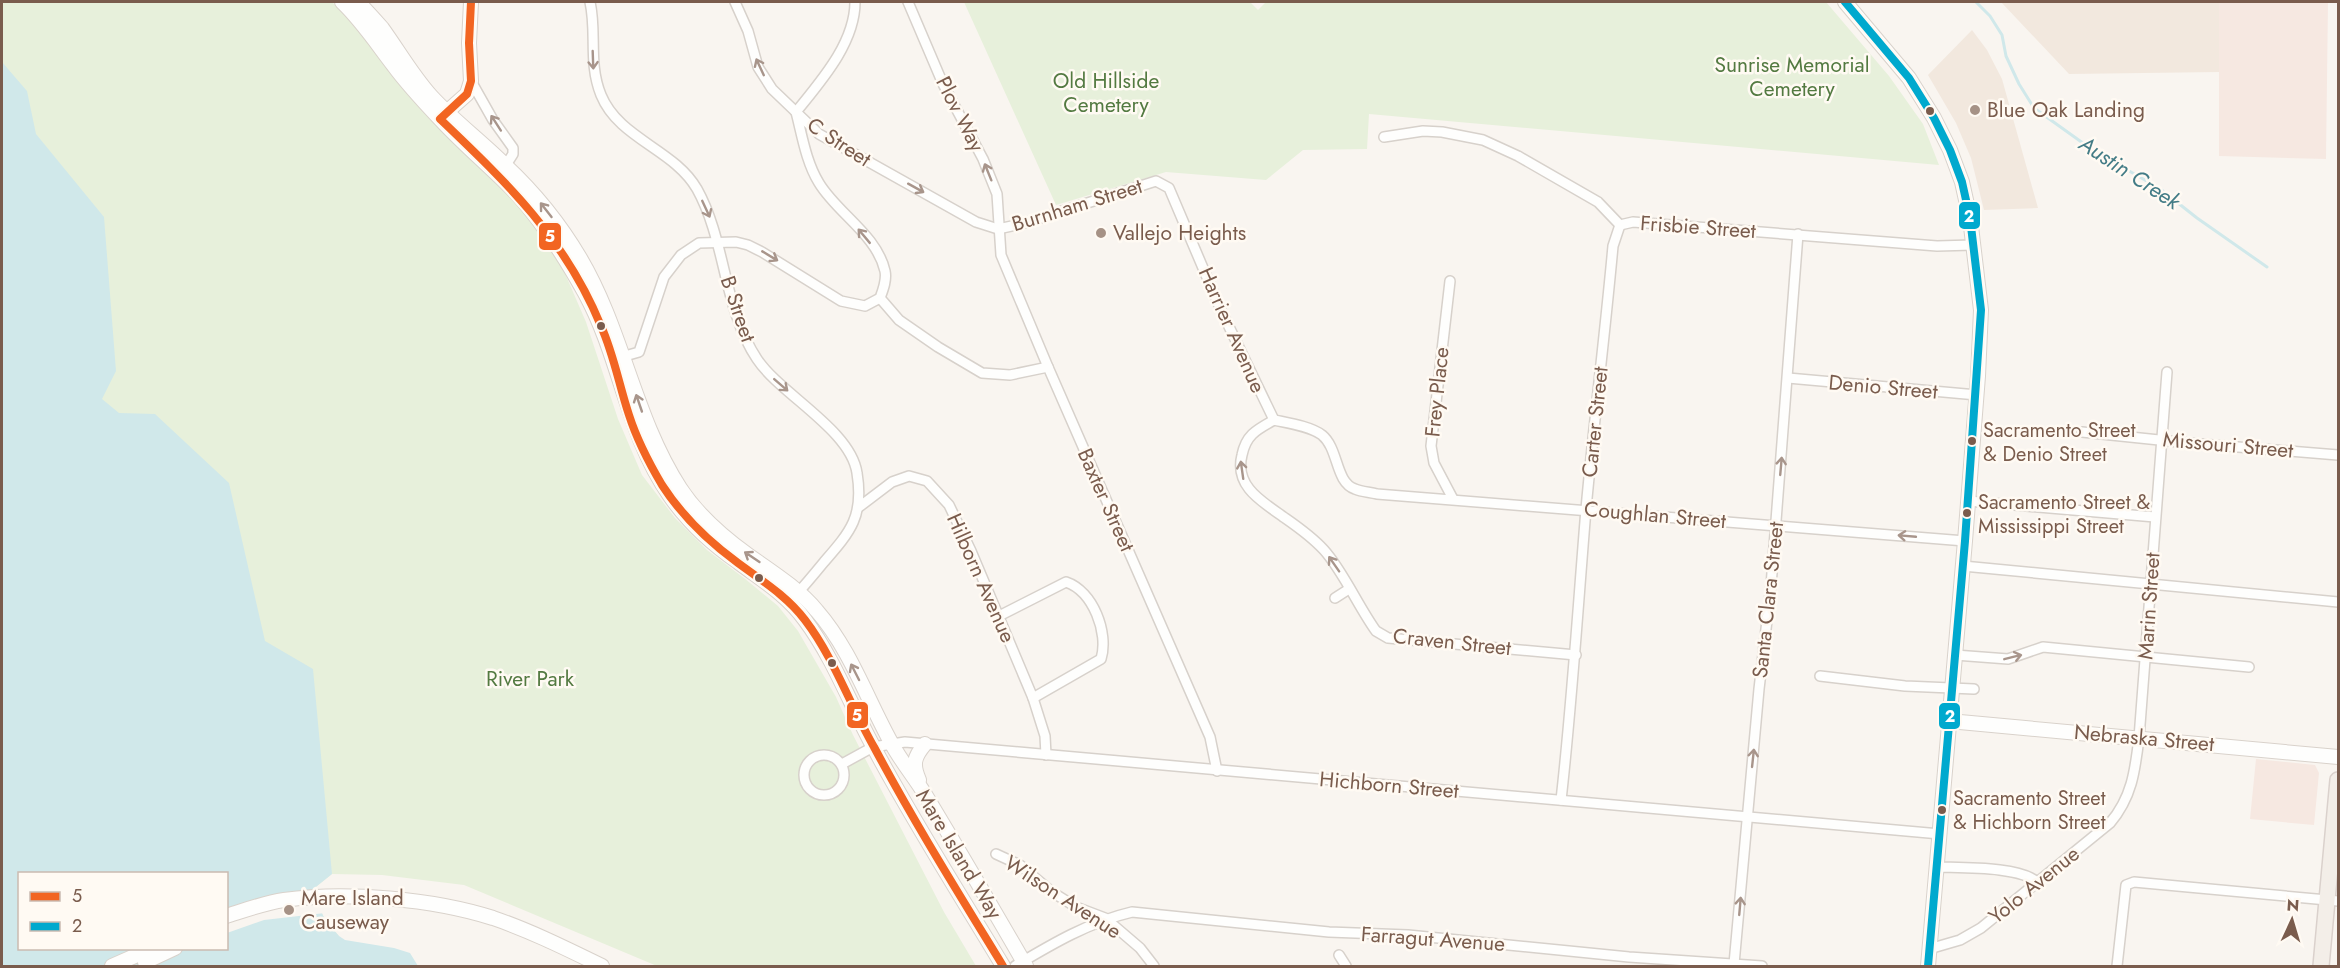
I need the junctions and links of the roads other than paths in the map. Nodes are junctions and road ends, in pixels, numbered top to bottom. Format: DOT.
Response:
graph roads {
  1 [pos="342,2"];
  2 [pos="358,2"];
  3 [pos="471,2"];
  4 [pos="590,2"];
  5 [pos="735,2"];
  6 [pos="855,2"];
  7 [pos="908,2"];
  8 [pos="1845,2"];
  9 [pos="471,81"];
  10 [pos="796,112"];
  11 [pos="443,115"];
  12 [pos="1384,137"];
  13 [pos="506,165"];
  14 [pos="1156,181"];
  15 [pos="1620,225"];
  16 [pos="998,229"];
  17 [pos="1798,234"];
  18 [pos="715,241"];
  19 [pos="1973,245"];
  20 [pos="1450,281"];
  21 [pos="880,298"];
  22 [pos="618,358"];
  23 [pos="1048,367"];
  24 [pos="2167,372"];
  25 [pos="1788,378"];
  26 [pos="1977,395"];
  27 [pos="1274,420"];
  28 [pos="2082,432"];
  29 [pos="2162,439"];
  30 [pos="2338,455"];
  31 [pos="1453,499"];
  32 [pos="1968,501"];
  33 [pos="859,507"];
  34 [pos="1586,510"];
  35 [pos="2155,517"];
  36 [pos="1776,525"];
  37 [pos="1965,541"];
  38 [pos="1963,566"];
  39 [pos="2150,584"];
  40 [pos="1349,589"];
  41 [pos="794,597"];
  42 [pos="1335,598"];
  43 [pos="2338,602"];
  44 [pos="999,616"];
  45 [pos="1576,655"];
  46 [pos="1956,655"];
  47 [pos="2145,656"];
  48 [pos="2249,667"];
  49 [pos="1820,676"];
  50 [pos="1952,689"];
  51 [pos="1974,689"];
  52 [pos="1033,698"];
  53 [pos="1949,721"];
  54 [pos="2139,738"];
  55 [pos="891,743"];
  56 [pos="925,744"];
  57 [pos="873,747"];
  58 [pos="1046,755"];
  59 [pos="2338,757"];
  60 [pos="842,764"];
  61 [pos="2136,768"];
  62 [pos="1217,771"];
  63 [pos="2338,780"];
  64 [pos="924,793"];
  65 [pos="1561,800"];
  66 [pos="1747,816"];
  67 [pos="1940,834"];
  68 [pos="996,854"];
  69 [pos="1937,867"];
  70 [pos="2038,883"];
  71 [pos="2333,900"];
  72 [pos="341,902"];
  73 [pos="228,915"];
  74 [pos="1105,918"];
  75 [pos="228,924"];
  76 [pos="1929,949"];
  77 [pos="148,950"];
  78 [pos="171,950"];
  79 [pos="1339,955"];
  80 [pos="1734,964"];
  81 [pos="1021,965"];
  82 [pos="1928,965"];
  83 [pos="112,966"];
  84 [pos="135,966"];
  85 [pos="583,966"];
  86 [pos="602,966"];
  87 [pos="1003,966"];
  88 [pos="1154,966"];
  89 [pos="1346,966"];
  90 [pos="1762,966"];
  91 [pos="2117,966"];
  92 [pos="2321,966"];
  1 -- 11 [label="main road"];
  2 -- 11 [label="main road"];
  3 -- 9 [label="main road"];
  4 -- 18 [label="street, B Street, one-way"];
  10 -- 5 [label="street, C Street, one-way"];
  6 -- 10 [label="street"];
  16 -- 7 [label="street, Plov Way, one-way"];
  8 -- 19 [label="main road"];
  9 -- 11 [label="main road"];
  13 -- 9 [label="street, one-way"];
  10 -- 16 [label="street, C Street, one-way"];
  21 -- 10 [label="street, one-way"];
  11 -- 13 [label="main road"];
  11 -- 22 [label="main road"];
  12 -- 15 [label="street, Frisbie Street"];
  22 -- 13 [label="main road, one-way"];
  14 -- 16 [label="street, Burnham Street"];
  14 -- 27 [label="street, Harrier Avenue"];
  15 -- 17 [label="street, Frisbie Street"];
  15 -- 34 [label="street, Carter Street"];
  16 -- 23 [label="street, Baxter Street"];
  17 -- 19 [label="street, Frisbie Street"];
  17 -- 25 [label="street, Santa Clara Street"];
  18 -- 21 [label="street, one-way"];
  18 -- 22 [label="street"];
  18 -- 33 [label="street, B Street, one-way"];
  19 -- 26 [label="main road"];
  20 -- 31 [label="street, Frey Place"];
  21 -- 23 [label="street"];
  22 -- 41 [label="main road"];
  23 -- 62 [label="street, Baxter Street"];
  24 -- 29 [label="street, Marin Street"];
  25 -- 26 [label="street, Denio Street"];
  36 -- 25 [label="street, Santa Clara Street, one-way"];
  26 -- 32 [label="main road"];
  27 -- 31 [label="street, Coughlan Street"];
  40 -- 27 [label="street, Craven Street, one-way"];
  28 -- 29 [label="street, Missouri Street"];
  29 -- 30 [label="street, Missouri Street"];
  29 -- 35 [label="street, Marin Street"];
  31 -- 34 [label="street, Coughlan Street"];
  32 -- 35 [label="street"];
  32 -- 37 [label="main road"];
  33 -- 41 [label="street, B Street"];
  33 -- 44 [label="street, Hilborn Avenue"];
  34 -- 36 [label="street, Coughlan Street"];
  34 -- 45 [label="street, Carter Street"];
  35 -- 39 [label="street, Marin Street"];
  37 -- 36 [label="street, Coughlan Street, one-way"];
  66 -- 36 [label="street, Santa Clara Street, one-way"];
  37 -- 38 [label="main road"];
  38 -- 39 [label="street"];
  38 -- 46 [label="main road"];
  39 -- 43 [label="street"];
  39 -- 47 [label="street, Marin Street"];
  40 -- 42 [label="street"];
  40 -- 45 [label="street, Craven Street"];
  55 -- 41 [label="main road, one-way"];
  41 -- 57 [label="main road"];
  44 -- 52 [label="street, Hilborn Avenue"];
  44 -- 52 [label="street"];
  45 -- 65 [label="street, Carter Street"];
  46 -- 47 [label="street, one-way"];
  46 -- 50 [label="main road"];
  47 -- 48 [label="street"];
  47 -- 54 [label="street, Marin Street"];
  49 -- 50 [label="street"];
  50 -- 51 [label="street"];
  50 -- 53 [label="main road"];
  52 -- 58 [label="street, Hilborn Avenue"];
  53 -- 54 [label="main road, Nebraska Street"];
  53 -- 67 [label="main road"];
  54 -- 59 [label="main road, Nebraska Street"];
  54 -- 61 [label="street, Marin Street"];
  55 -- 56 [label="street, Hichborn Street"];
  55 -- 57 [label="street, Hichborn Street"];
  55 -- 64 [label="main road, Mare Island Way"];
  56 -- 58 [label="street, Hichborn Street"];
  56 -- 64 [label="main road"];
  57 -- 60 [label="street, Hichborn Street"];
  57 -- 87 [label="main road, Mare Island Way"];
  58 -- 62 [label="street, Hichborn Street"];
  60 -- 60 [label="street"];
  61 -- 70 [label="street, Yolo Avenue"];
  62 -- 65 [label="street, Hichborn Street"];
  63 -- 71 [label="main road"];
  64 -- 81 [label="main road, Mare Island Way"];
  65 -- 66 [label="street, Hichborn Street"];
  66 -- 67 [label="street, Hichborn Street"];
  80 -- 66 [label="street, Santa Clara Street, one-way"];
  67 -- 69 [label="main road"];
  68 -- 74 [label="street, Wilson Avenue"];
  69 -- 70 [label="street"];
  69 -- 76 [label="main road"];
  70 -- 76 [label="street, Yolo Avenue"];
  71 -- 91 [label="street"];
  71 -- 92 [label="main road"];
  72 -- 73 [label="main road"];
  72 -- 75 [label="main road"];
  72 -- 85 [label="main road"];
  72 -- 86 [label="main road"];
  74 -- 80 [label="street, Farragut Avenue"];
  74 -- 81 [label="street, Farragut Avenue"];
  74 -- 88 [label="street, Wilson Avenue"];
  76 -- 82 [label="main road"];
  77 -- 83 [label="main road"];
  78 -- 84 [label="main road"];
  79 -- 89 [label="street"];
  80 -- 90 [label="street, Farragut Avenue"];
}
